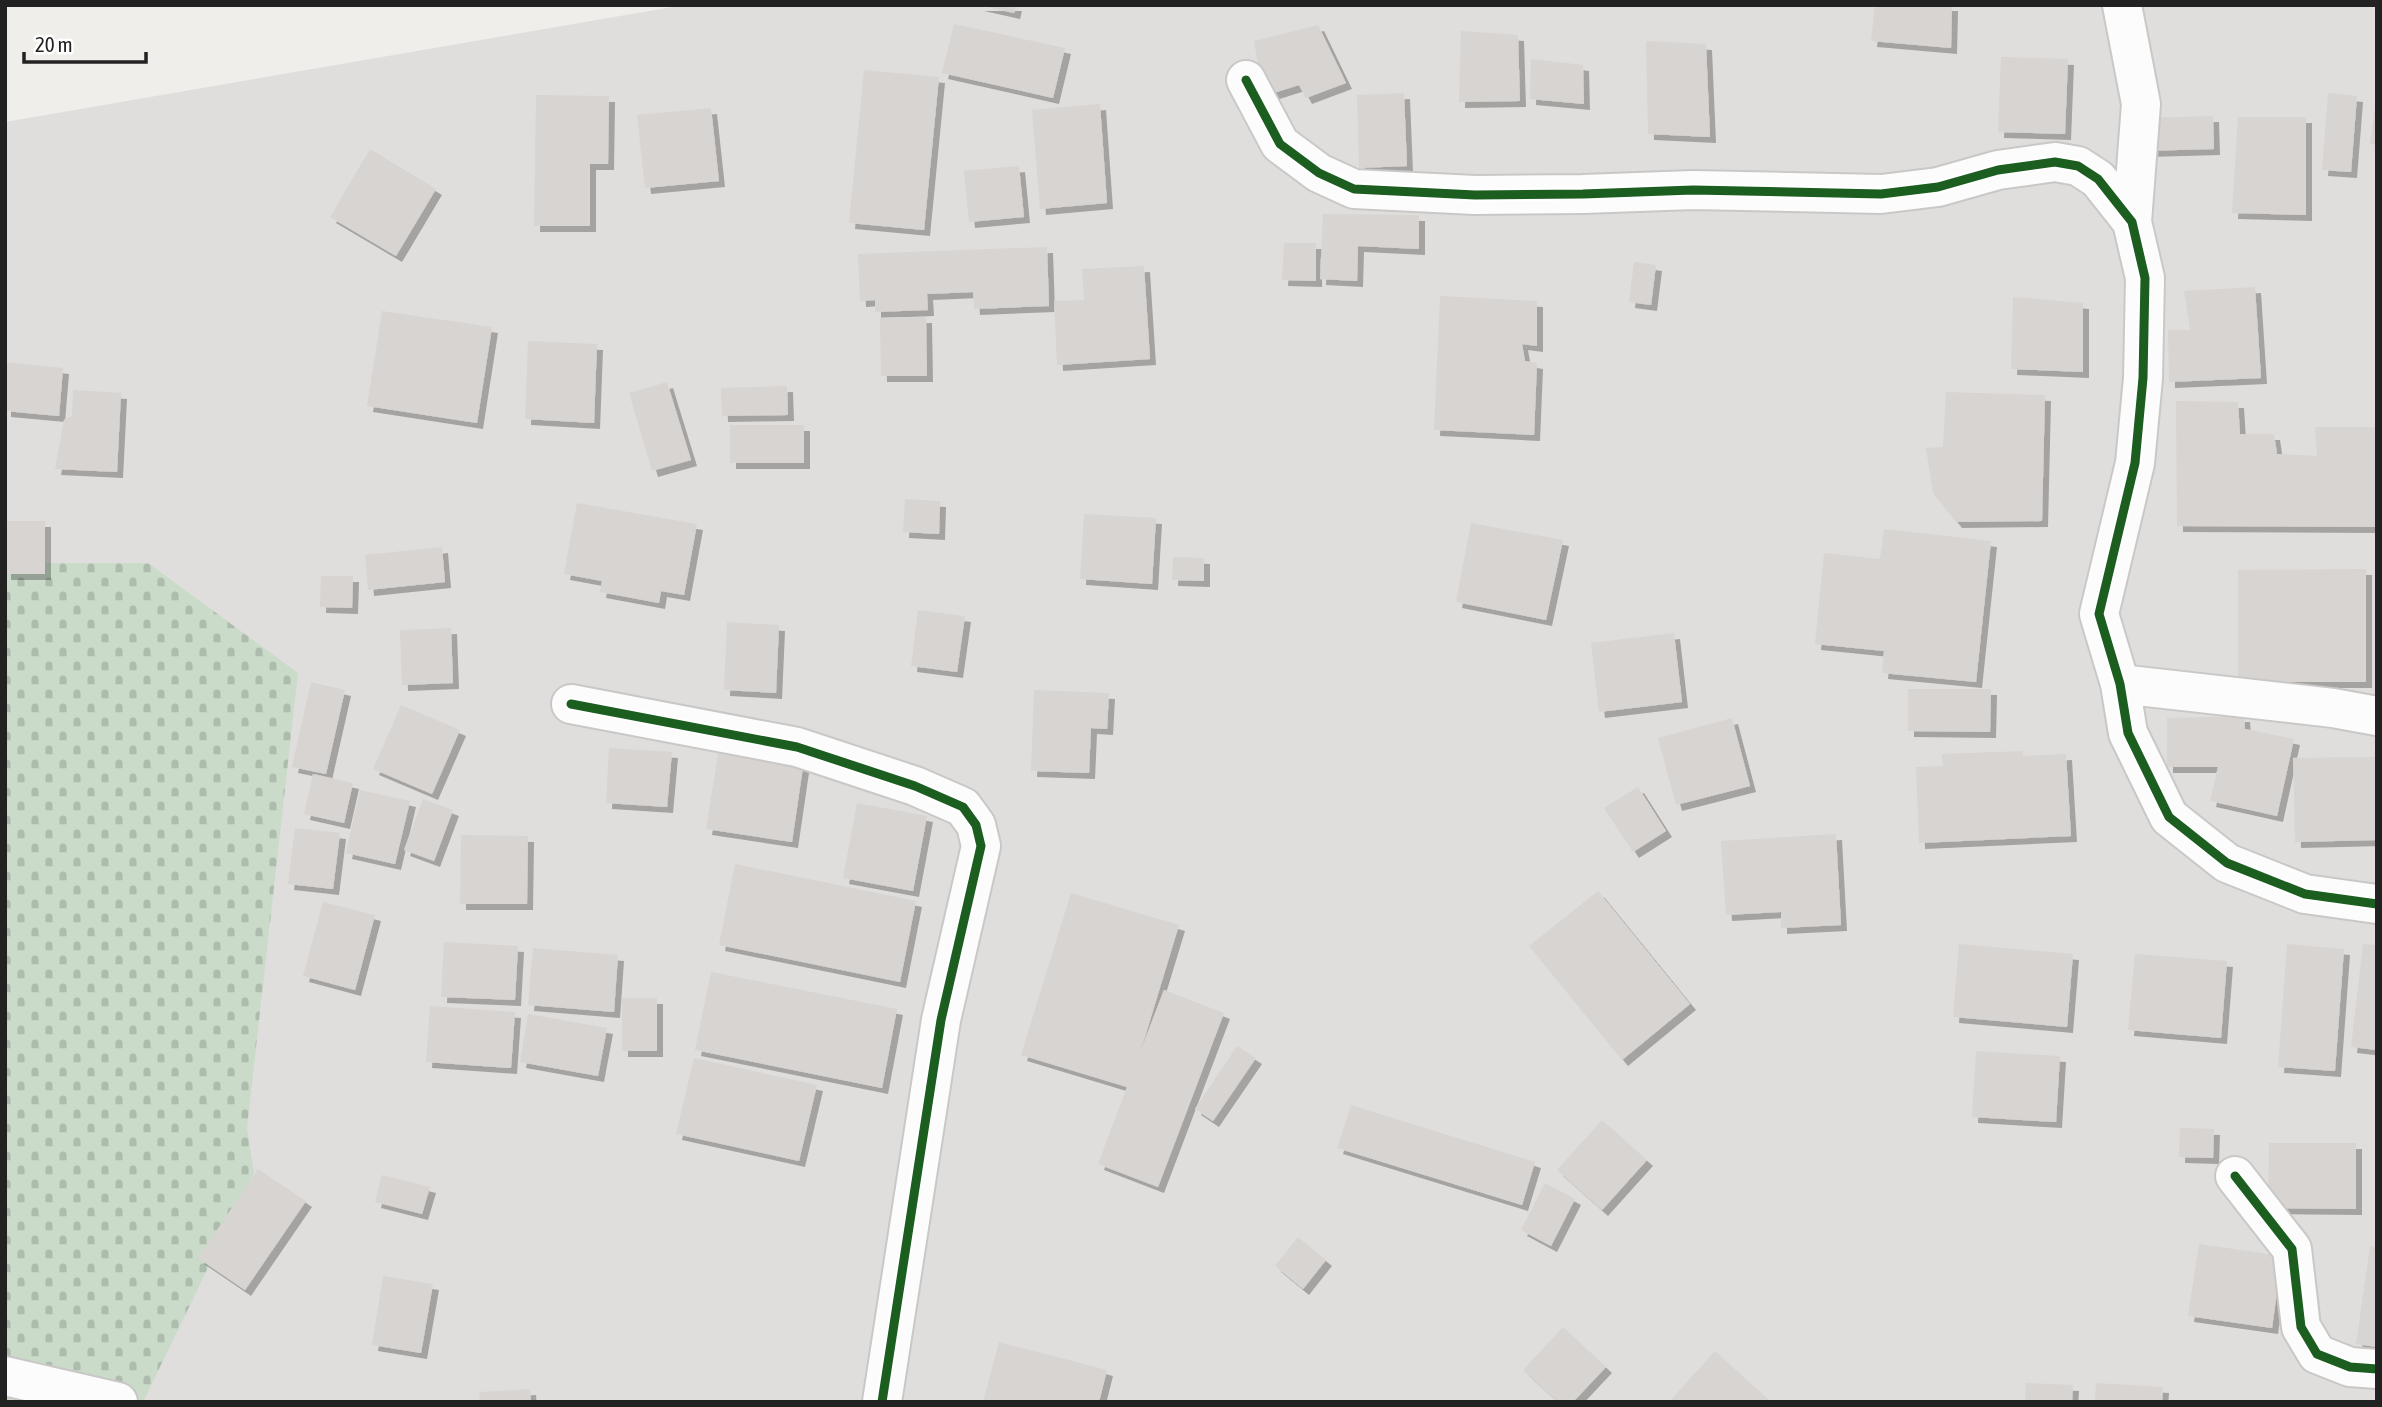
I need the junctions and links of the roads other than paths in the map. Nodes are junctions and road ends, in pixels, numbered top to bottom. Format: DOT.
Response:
graph roads {
  1 [pos="2122,5"];
  2 [pos="1246,80"];
  3 [pos="2132,222"];
  4 [pos="2120,684"];
  5 [pos="571,704"];
  6 [pos="2377,716"];
  7 [pos="2377,904"];
  8 [pos="2235,1176"];
  9 [pos="2377,1369"];
  10 [pos="5,1376"];
  11 [pos="118,1402"];
  12 [pos="882,1402"];
  1 -- 3 [label="street"];
  2 -- 3 [label="street"];
  3 -- 4 [label="street"];
  4 -- 6 [label="street"];
  4 -- 7 [label="street"];
  5 -- 12 [label="street"];
  8 -- 9 [label="street"];
  10 -- 11 [label="street"];
}
